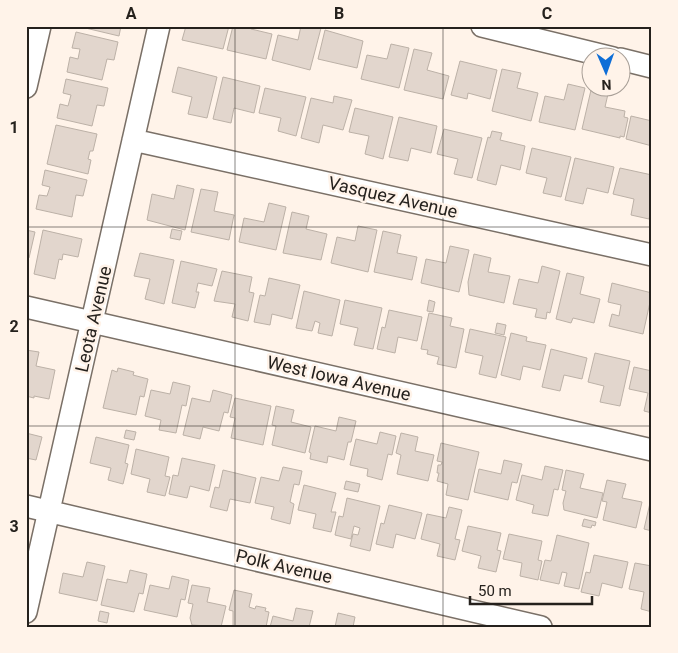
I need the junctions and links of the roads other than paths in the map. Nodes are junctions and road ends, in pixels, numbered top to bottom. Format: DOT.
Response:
graph roads {
  1 [pos="40,26"];
  2 [pos="159,26"];
  3 [pos="482,26"];
  4 [pos="580,50"];
  5 [pos="630,62"];
  6 [pos="652,67"];
  7 [pos="26,86"];
  8 [pos="133,140"];
  9 [pos="652,255"];
  10 [pos="26,307"];
  11 [pos="92,322"];
  12 [pos="652,450"];
  13 [pos="26,506"];
  14 [pos="49,511"];
  15 [pos="26,612"];
  16 [pos="541,627"];
  1 -- 7 [label="street"];
  2 -- 8 [label="street, Leota Avenue"];
  3 -- 4 [label="street"];
  5 -- 6 [label="street"];
  8 -- 9 [label="street, Vasquez Avenue"];
  8 -- 11 [label="street, Leota Avenue"];
  10 -- 11 [label="street, West Iowa Avenue"];
  11 -- 12 [label="street, West Iowa Avenue"];
  11 -- 14 [label="street, Leota Avenue"];
  13 -- 14 [label="street, Polk Avenue"];
  14 -- 15 [label="street, Leota Avenue"];
  14 -- 16 [label="street, Polk Avenue"];
}
